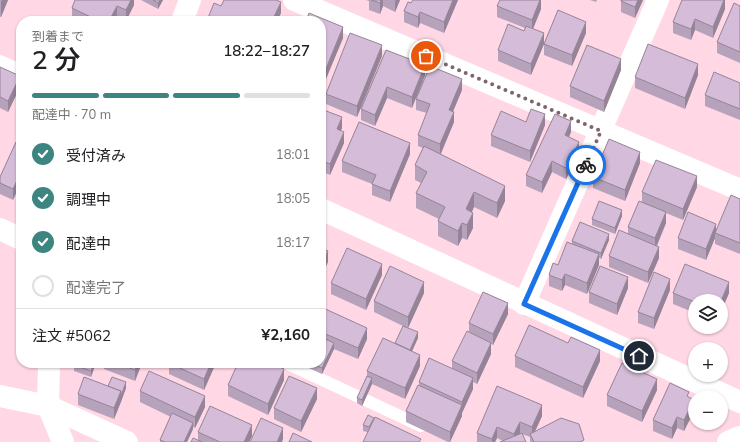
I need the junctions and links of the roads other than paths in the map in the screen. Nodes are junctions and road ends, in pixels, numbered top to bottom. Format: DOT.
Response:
graph roads {
  1 [pos="190,0"];
  2 [pos="294,0"];
  3 [pos="658,0"];
  4 [pos="184,16"];
  5 [pos="0,60"];
  6 [pos="16,68"];
  7 [pos="601,131"];
  8 [pos="740,190"];
  9 [pos="326,211"];
  10 [pos="0,229"];
  11 [pos="16,237"];
  12 [pos="524,304"];
  13 [pos="49,368"];
  14 [pos="297,368"];
  15 [pos="0,396"];
  16 [pos="740,402"];
  17 [pos="48,406"];
  18 [pos="433,432"];
  19 [pos="60,437"];
  20 [pos="740,438"];
  21 [pos="127,442"];
  22 [pos="728,442"];
  1 -- 4 [label="street"];
  2 -- 7 [label="street"];
  3 -- 7 [label="street"];
  5 -- 6 [label="lane"];
  7 -- 8 [label="street"];
  7 -- 12 [label="street"];
  9 -- 12 [label="street"];
  10 -- 11 [label="street"];
  12 -- 16 [label="street"];
  13 -- 17 [label="street"];
  14 -- 18 [label="lane"];
  15 -- 17 [label="street"];
  17 -- 19 [label="street"];
  17 -- 21 [label="street"];
  20 -- 22 [label="street"];
}
